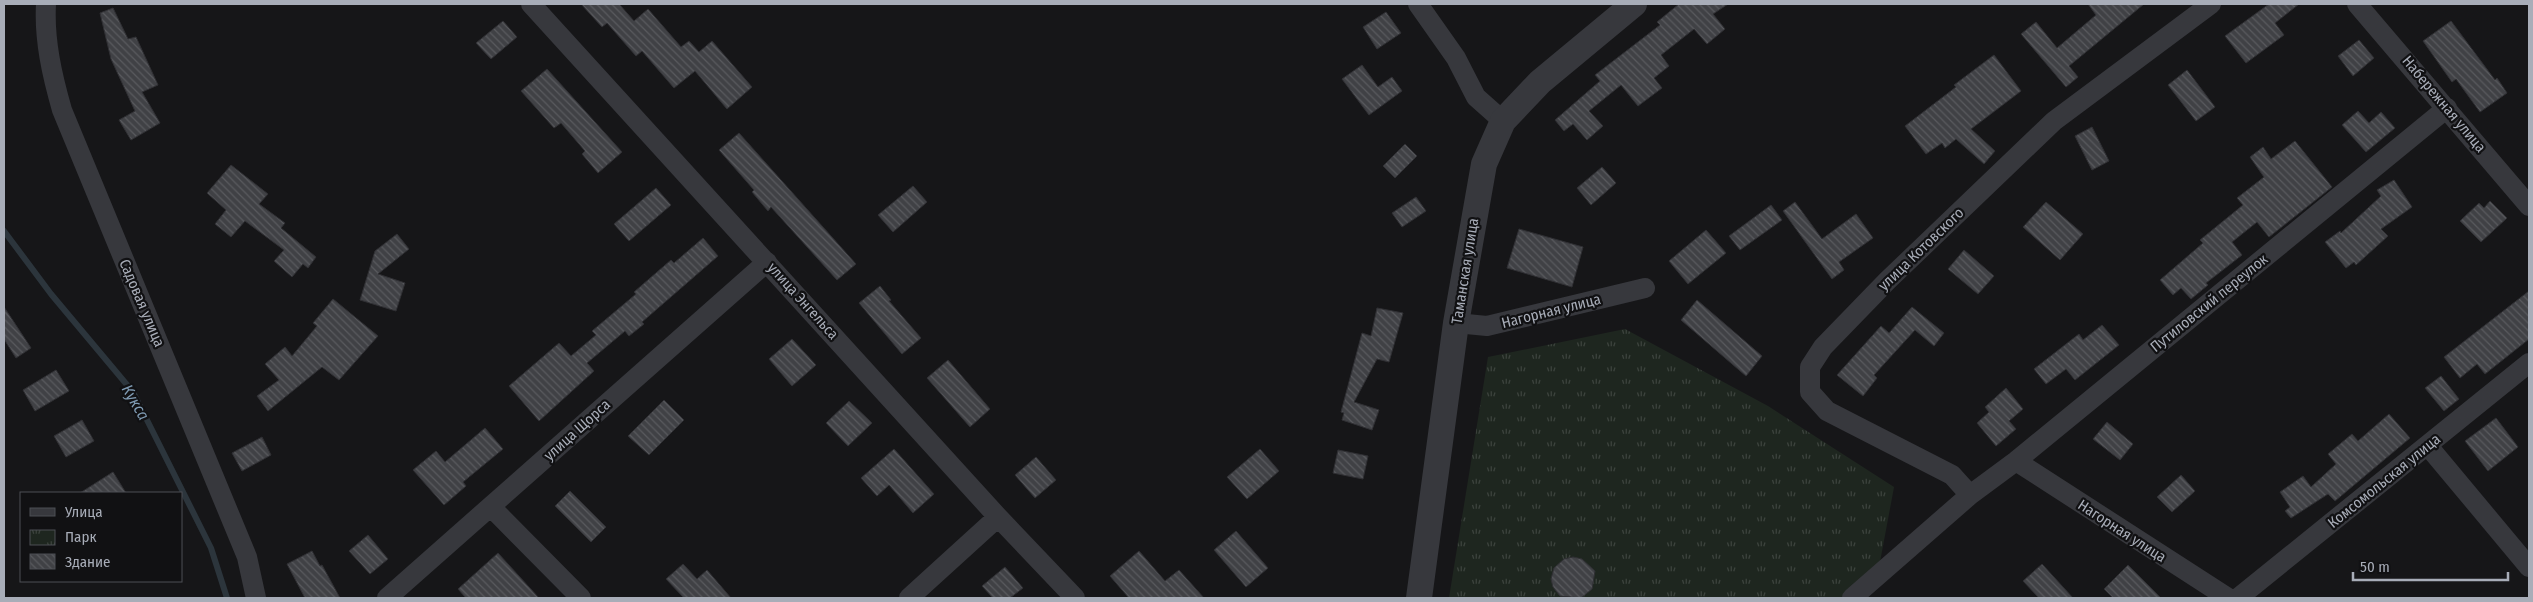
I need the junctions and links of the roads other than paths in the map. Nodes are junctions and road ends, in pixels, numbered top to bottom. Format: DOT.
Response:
graph roads {
  1 [pos="46,4"];
  2 [pos="531,4"];
  3 [pos="1418,4"];
  4 [pos="1634,4"];
  5 [pos="2211,4"];
  6 [pos="2358,4"];
  7 [pos="2447,108"];
  8 [pos="1503,121"];
  9 [pos="2529,206"];
  10 [pos="767,262"];
  11 [pos="1645,288"];
  12 [pos="1456,323"];
  13 [pos="2529,363"];
  14 [pos="2428,446"];
  15 [pos="2016,461"];
  16 [pos="1970,495"];
  17 [pos="491,507"];
  18 [pos="998,517"];
  19 [pos="2529,567"];
  20 [pos="256,598"];
  21 [pos="387,598"];
  22 [pos="581,598"];
  23 [pos="909,598"];
  24 [pos="1075,598"];
  25 [pos="1419,598"];
  26 [pos="1852,598"];
  27 [pos="2228,598"];
  28 [pos="2238,598"];
  1 -- 20 [label="street, Садовая улица"];
  2 -- 10 [label="street, улица Энгельса"];
  3 -- 8 [label="street"];
  4 -- 8 [label="street, Таманская улица"];
  5 -- 16 [label="street, улица Котовского"];
  6 -- 7 [label="street, Набережная улица"];
  7 -- 9 [label="street, Набережная улица"];
  7 -- 15 [label="street, Путиловский переулок"];
  8 -- 12 [label="street, Таманская улица"];
  10 -- 17 [label="street, улица Щорса"];
  10 -- 18 [label="street, улица Энгельса"];
  11 -- 12 [label="street, Нагорная улица"];
  12 -- 25 [label="street, Таманская улица"];
  13 -- 14 [label="street, Комсомольская улица"];
  14 -- 19 [label="street"];
  14 -- 28 [label="street, Комсомольская улица"];
  15 -- 16 [label="street, Путиловский переулок"];
  15 -- 27 [label="street, Нагорная улица"];
  16 -- 26 [label="street"];
  17 -- 21 [label="street, улица Щорса"];
  17 -- 22 [label="street"];
  18 -- 23 [label="street"];
  18 -- 24 [label="street, улица Энгельса"];
}
